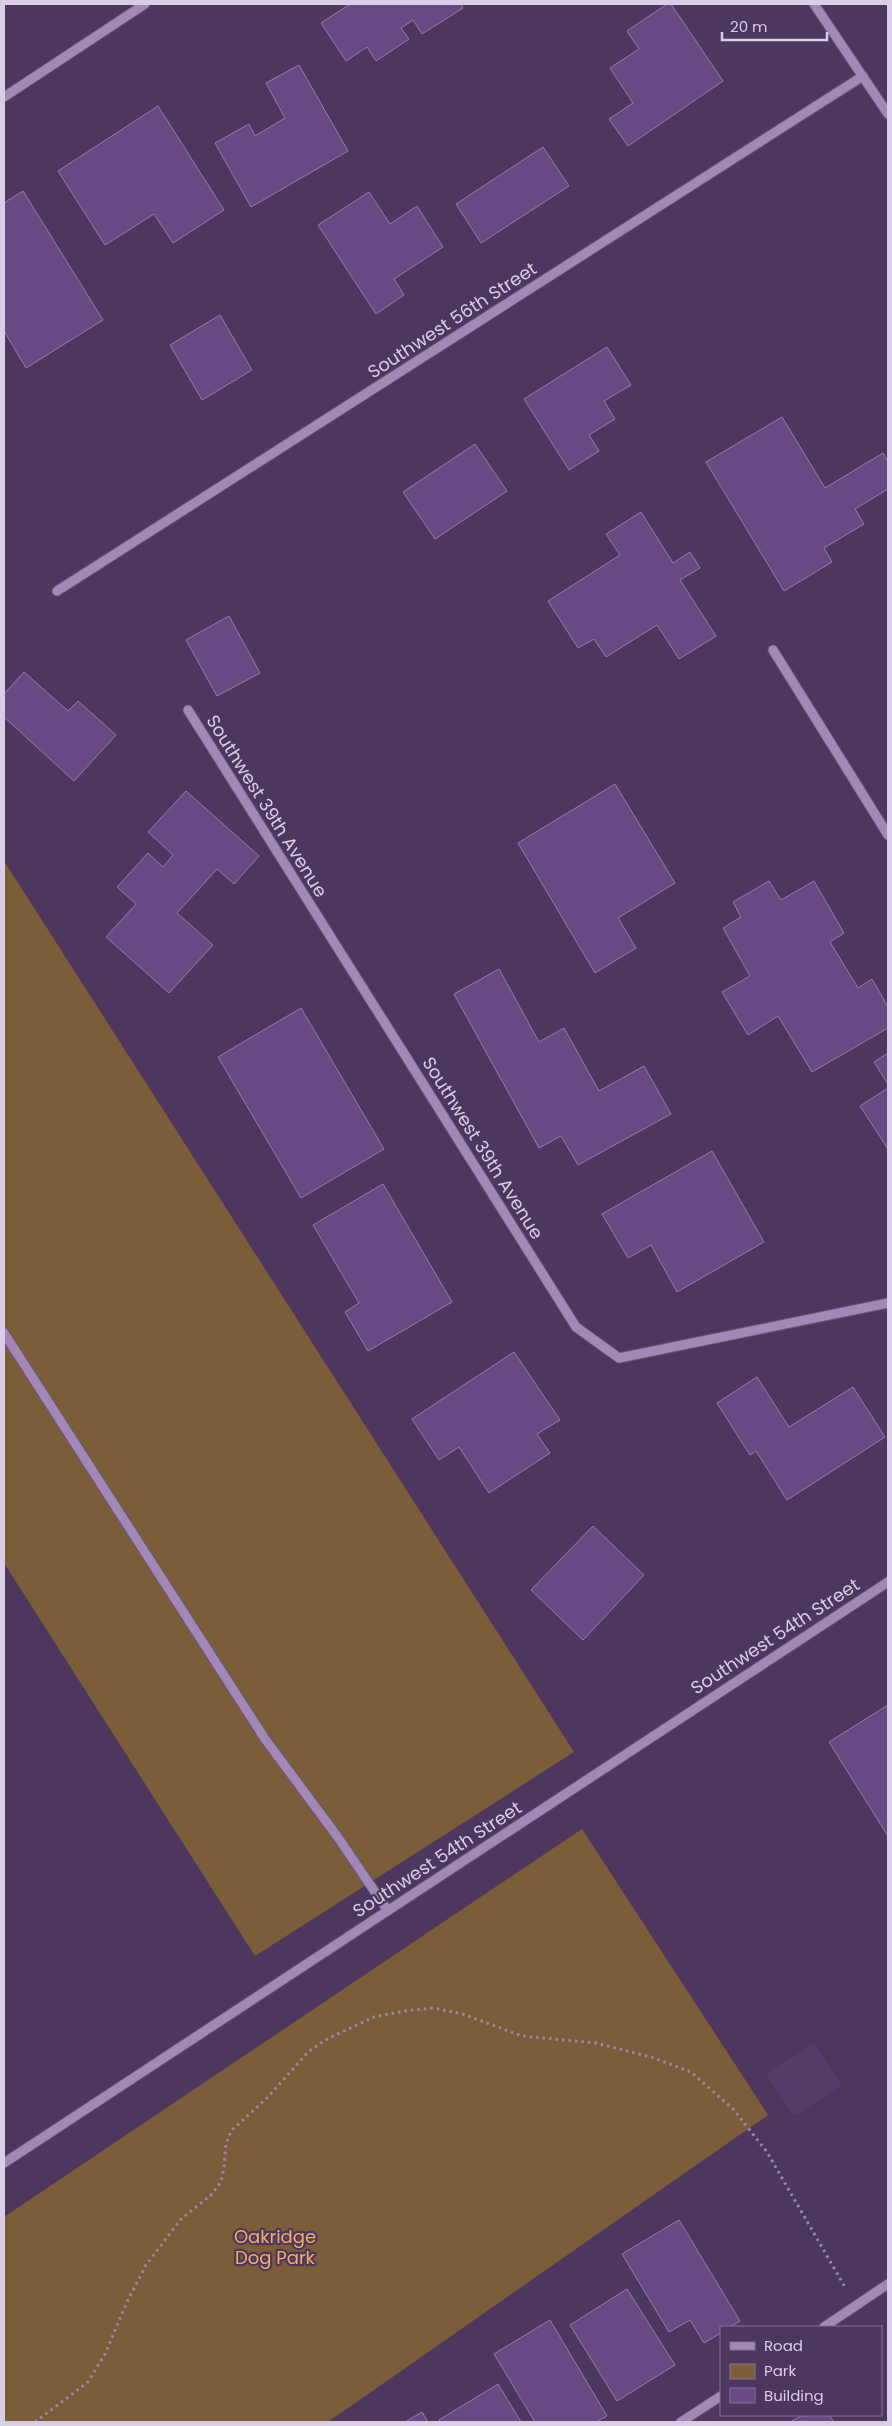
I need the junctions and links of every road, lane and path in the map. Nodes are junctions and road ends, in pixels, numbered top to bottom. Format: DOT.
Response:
graph roads {
  1 [pos="146,4"];
  2 [pos="814,4"];
  3 [pos="863,76"];
  4 [pos="4,97"];
  5 [pos="888,114"];
  6 [pos="58,591"];
  7 [pos="773,650"];
  8 [pos="188,710"];
  9 [pos="888,835"];
  10 [pos="888,1303"];
  11 [pos="4,1333"];
  12 [pos="888,1582"];
  13 [pos="388,1911"];
  14 [pos="4,2163"];
  15 [pos="888,2284"];
  16 [pos="855,2306"];
  17 [pos="825,2326"];
  18 [pos="720,2397"];
  19 [pos="35,2422"];
  20 [pos="681,2422"];
  1 -- 4 [label="street"];
  2 -- 3 [label="street"];
  3 -- 5 [label="street"];
  3 -- 6 [label="street, Southwest 56th Street"];
  7 -- 9 [label="street"];
  8 -- 10 [label="street, Southwest 39th Avenue"];
  11 -- 13 [label="street"];
  12 -- 13 [label="street, Southwest 54th Street"];
  13 -- 14 [label="street, Southwest 54th Street"];
  15 -- 16 [label="street"];
  16 -- 17 [label="street"];
  16 -- 19 [label="path"];
  18 -- 20 [label="street"];
}
